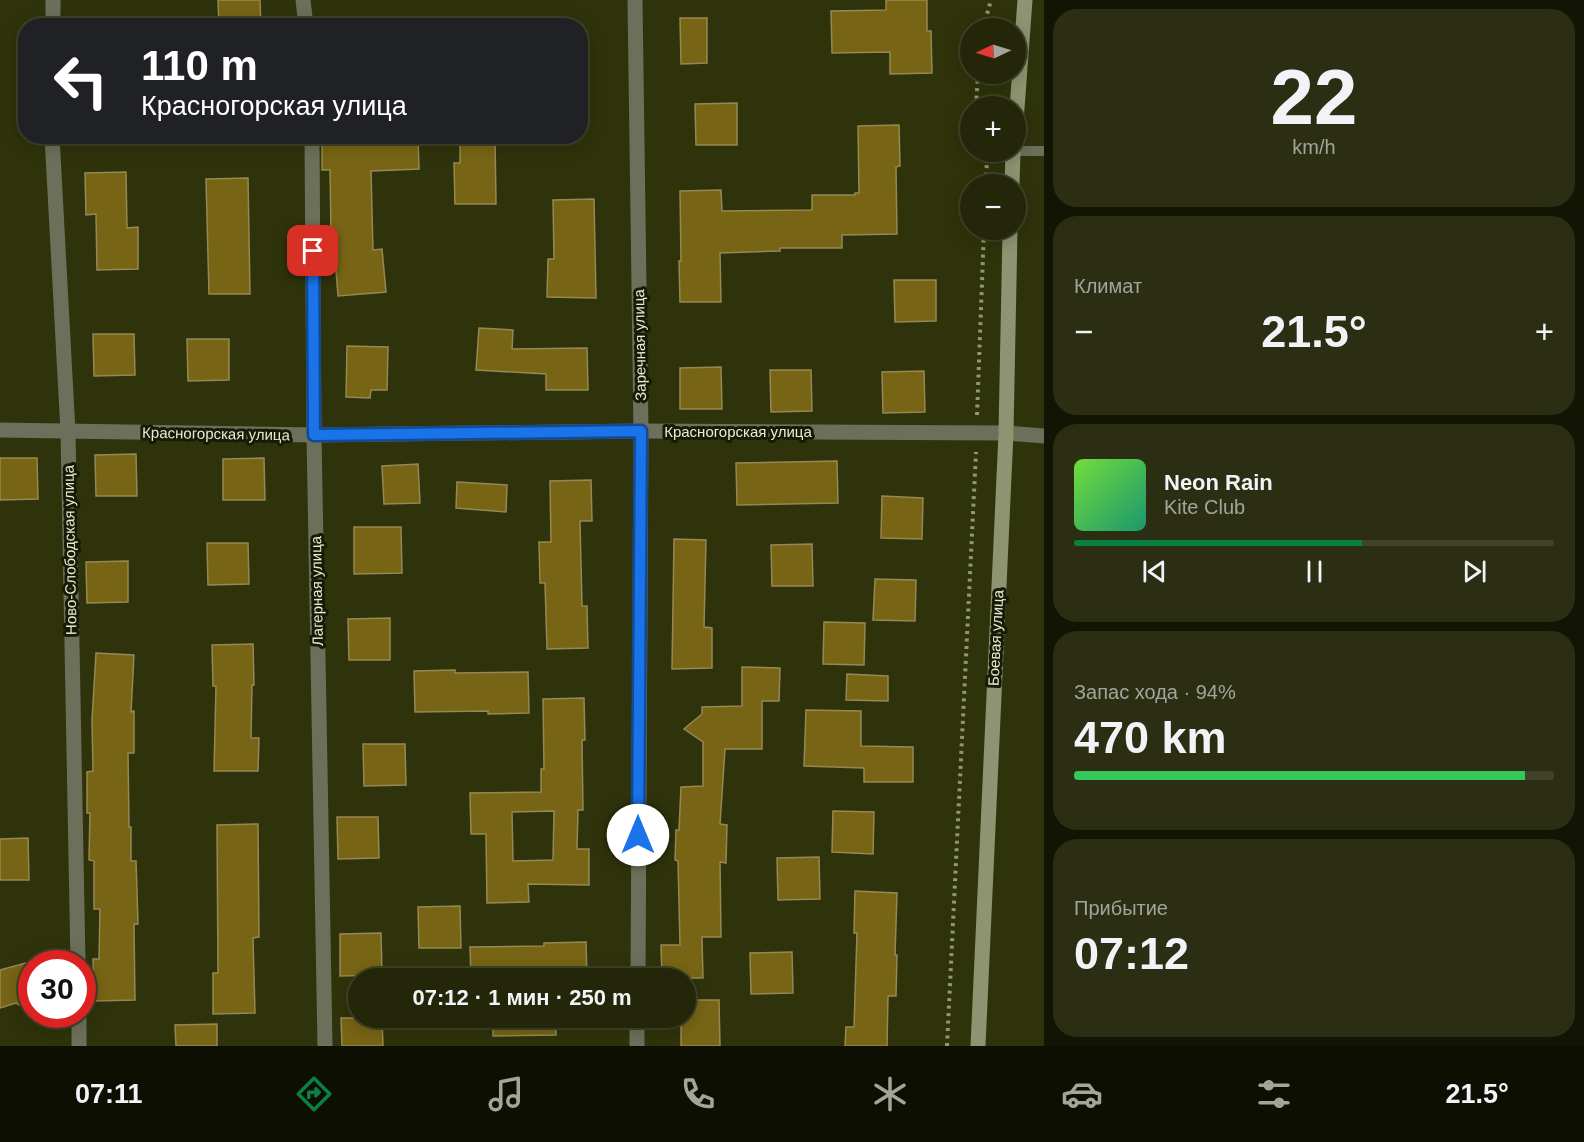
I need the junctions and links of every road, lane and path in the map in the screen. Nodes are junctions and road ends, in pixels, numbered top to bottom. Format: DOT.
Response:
graph roads {
  1 [pos="53,0"];
  2 [pos="303,0"];
  3 [pos="635,0"];
  4 [pos="991,0"];
  5 [pos="1025,0"];
  6 [pos="53,18"];
  7 [pos="305,18"];
  8 [pos="985,18"];
  9 [pos="1018,96"];
  10 [pos="52,144"];
  11 [pos="312,144"];
  12 [pos="1026,151"];
  13 [pos="1044,151"];
  14 [pos="984,240"];
  15 [pos="1010,240"];
  16 [pos="0,430"];
  17 [pos="641,431"];
  18 [pos="68,432"];
  19 [pos="977,433"];
  20 [pos="1006,433"];
  21 [pos="314,435"];
  22 [pos="1044,436"];
  23 [pos="78,950"];
  24 [pos="638,968"];
  25 [pos="79,1028"];
  26 [pos="637,1028"];
  27 [pos="79,1046"];
  28 [pos="326,1046"];
  29 [pos="637,1046"];
  30 [pos="947,1046"];
  31 [pos="978,1046"];
  1 -- 6 [label="street"];
  2 -- 7 [label="street"];
  3 -- 17 [label="street, Заречная улица"];
  4 -- 8 [label="path"];
  5 -- 9 [label="main road"];
  10 -- 18 [label="street, Ново-Слободская улица"];
  11 -- 21 [label="street, Лагерная улица"];
  12 -- 13 [label="lane"];
  14 -- 19 [label="path"];
  15 -- 20 [label="main road, Боевая улица"];
  16 -- 18 [label="street, Красногорская улица"];
  17 -- 19 [label="street, Красногорская улица"];
  17 -- 21 [label="street, Красногорская улица"];
  17 -- 24 [label="street, Заречная улица"];
  18 -- 21 [label="street, Красногорская улица"];
  18 -- 23 [label="street, Ново-Слободская улица"];
  19 -- 20 [label="street, Красногорская улица"];
  19 -- 30 [label="path"];
  20 -- 22 [label="street, Красногорская улица"];
  20 -- 31 [label="main road, Боевая улица"];
  21 -- 28 [label="street, Лагерная улица"];
  25 -- 27 [label="street"];
  26 -- 29 [label="street"];
}
